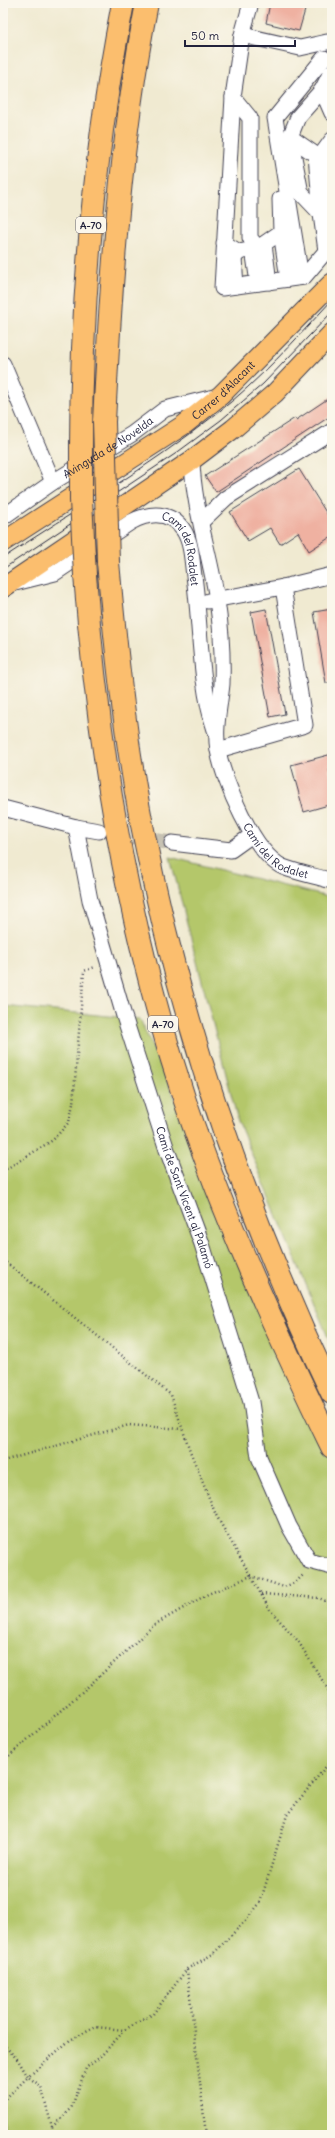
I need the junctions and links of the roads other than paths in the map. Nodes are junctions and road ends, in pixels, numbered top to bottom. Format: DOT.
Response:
graph roads {
  1 [pos="122,3"];
  2 [pos="147,3"];
  3 [pos="251,3"];
  4 [pos="242,35"];
  5 [pos="329,38"];
  6 [pos="324,58"];
  7 [pos="331,73"];
  8 [pos="322,90"];
  9 [pos="233,97"];
  10 [pos="332,113"];
  11 [pos="250,133"];
  12 [pos="285,140"];
  13 [pos="332,140"];
  14 [pos="231,145"];
  15 [pos="250,148"];
  16 [pos="294,157"];
  17 [pos="229,165"];
  18 [pos="250,167"];
  19 [pos="325,171"];
  20 [pos="298,180"];
  21 [pos="228,184"];
  22 [pos="250,188"];
  23 [pos="227,203"];
  24 [pos="327,203"];
  25 [pos="250,206"];
  26 [pos="226,220"];
  27 [pos="250,222"];
  28 [pos="225,241"];
  29 [pos="259,245"];
  30 [pos="329,248"];
  31 [pos="268,282"];
  32 [pos="332,282"];
  33 [pos="332,333"];
  34 [pos="3,364"];
  35 [pos="221,395"];
  36 [pos="332,431"];
  37 [pos="192,460"];
  38 [pos="99,478"];
  39 [pos="53,482"];
  40 [pos="3,516"];
  41 [pos="202,521"];
  42 [pos="3,542"];
  43 [pos="332,575"];
  44 [pos="6,587"];
  45 [pos="283,587"];
  46 [pos="217,600"];
  47 [pos="197,603"];
  48 [pos="216,734"];
  49 [pos="218,750"];
  50 [pos="3,808"];
  51 [pos="76,827"];
  52 [pos="99,831"];
  53 [pos="252,835"];
  54 [pos="172,843"];
  55 [pos="332,881"];
  56 [pos="332,1393"];
  57 [pos="332,1447"];
  58 [pos="332,1567"];
  1 -- 57 [label="highway, A-70, bridge"];
  2 -- 56 [label="highway, A-70, bridge"];
  3 -- 4 [label="street"];
  4 -- 5 [label="street"];
  4 -- 9 [label="street"];
  5 -- 6 [label="street"];
  6 -- 7 [label="street"];
  6 -- 12 [label="street"];
  7 -- 8 [label="street"];
  8 -- 10 [label="street"];
  8 -- 12 [label="street"];
  9 -- 11 [label="street"];
  9 -- 14 [label="street"];
  11 -- 14 [label="street"];
  11 -- 15 [label="street"];
  12 -- 16 [label="street"];
  12 -- 19 [label="street"];
  12 -- 29 [label="street"];
  12 -- 31 [label="street"];
  13 -- 19 [label="street"];
  14 -- 17 [label="street"];
  15 -- 17 [label="street"];
  15 -- 18 [label="street"];
  16 -- 19 [label="street"];
  16 -- 20 [label="street"];
  17 -- 21 [label="street"];
  18 -- 21 [label="street"];
  18 -- 22 [label="street"];
  19 -- 24 [label="street"];
  20 -- 24 [label="street"];
  20 -- 24 [label="street"];
  21 -- 23 [label="street"];
  22 -- 23 [label="street"];
  22 -- 25 [label="street"];
  23 -- 26 [label="street"];
  24 -- 30 [label="street"];
  25 -- 26 [label="street"];
  25 -- 27 [label="street"];
  26 -- 28 [label="street"];
  27 -- 28 [label="street"];
  27 -- 29 [label="street"];
  28 -- 29 [label="street"];
  28 -- 31 [label="street"];
  29 -- 31 [label="street"];
  29 -- 31 [label="street"];
  29 -- 31 [label="street"];
  30 -- 31 [label="street"];
  32 -- 35 [label="main road, Carrer d'Alacant"];
  33 -- 37 [label="main road"];
  34 -- 39 [label="street"];
  35 -- 38 [label="main road, Carrer d'Alacant"];
  35 -- 39 [label="street, Avinguda de Novelda"];
  36 -- 41 [label="street"];
  37 -- 41 [label="street, Camí del Rodalet"];
  37 -- 44 [label="main road"];
  38 -- 42 [label="main road, Avinguda de Novelda"];
  39 -- 40 [label="street, Avinguda de Novelda"];
  41 -- 46 [label="street, Camí del Rodalet"];
  43 -- 45 [label="street"];
  44 -- 47 [label="street, Camí del Rodalet"];
  45 -- 46 [label="street"];
  45 -- 49 [label="street"];
  46 -- 47 [label="street"];
  46 -- 48 [label="street, Camí del Rodalet"];
  47 -- 48 [label="street, Camí del Rodalet"];
  48 -- 49 [label="street, Camí del Rodalet"];
  49 -- 53 [label="street, Camí del Rodalet"];
  50 -- 51 [label="street"];
  51 -- 52 [label="street"];
  51 -- 58 [label="street, Camí de Sant Vicent al Palamó"];
  53 -- 54 [label="street"];
  53 -- 55 [label="street, Camí del Rodalet"];
}
